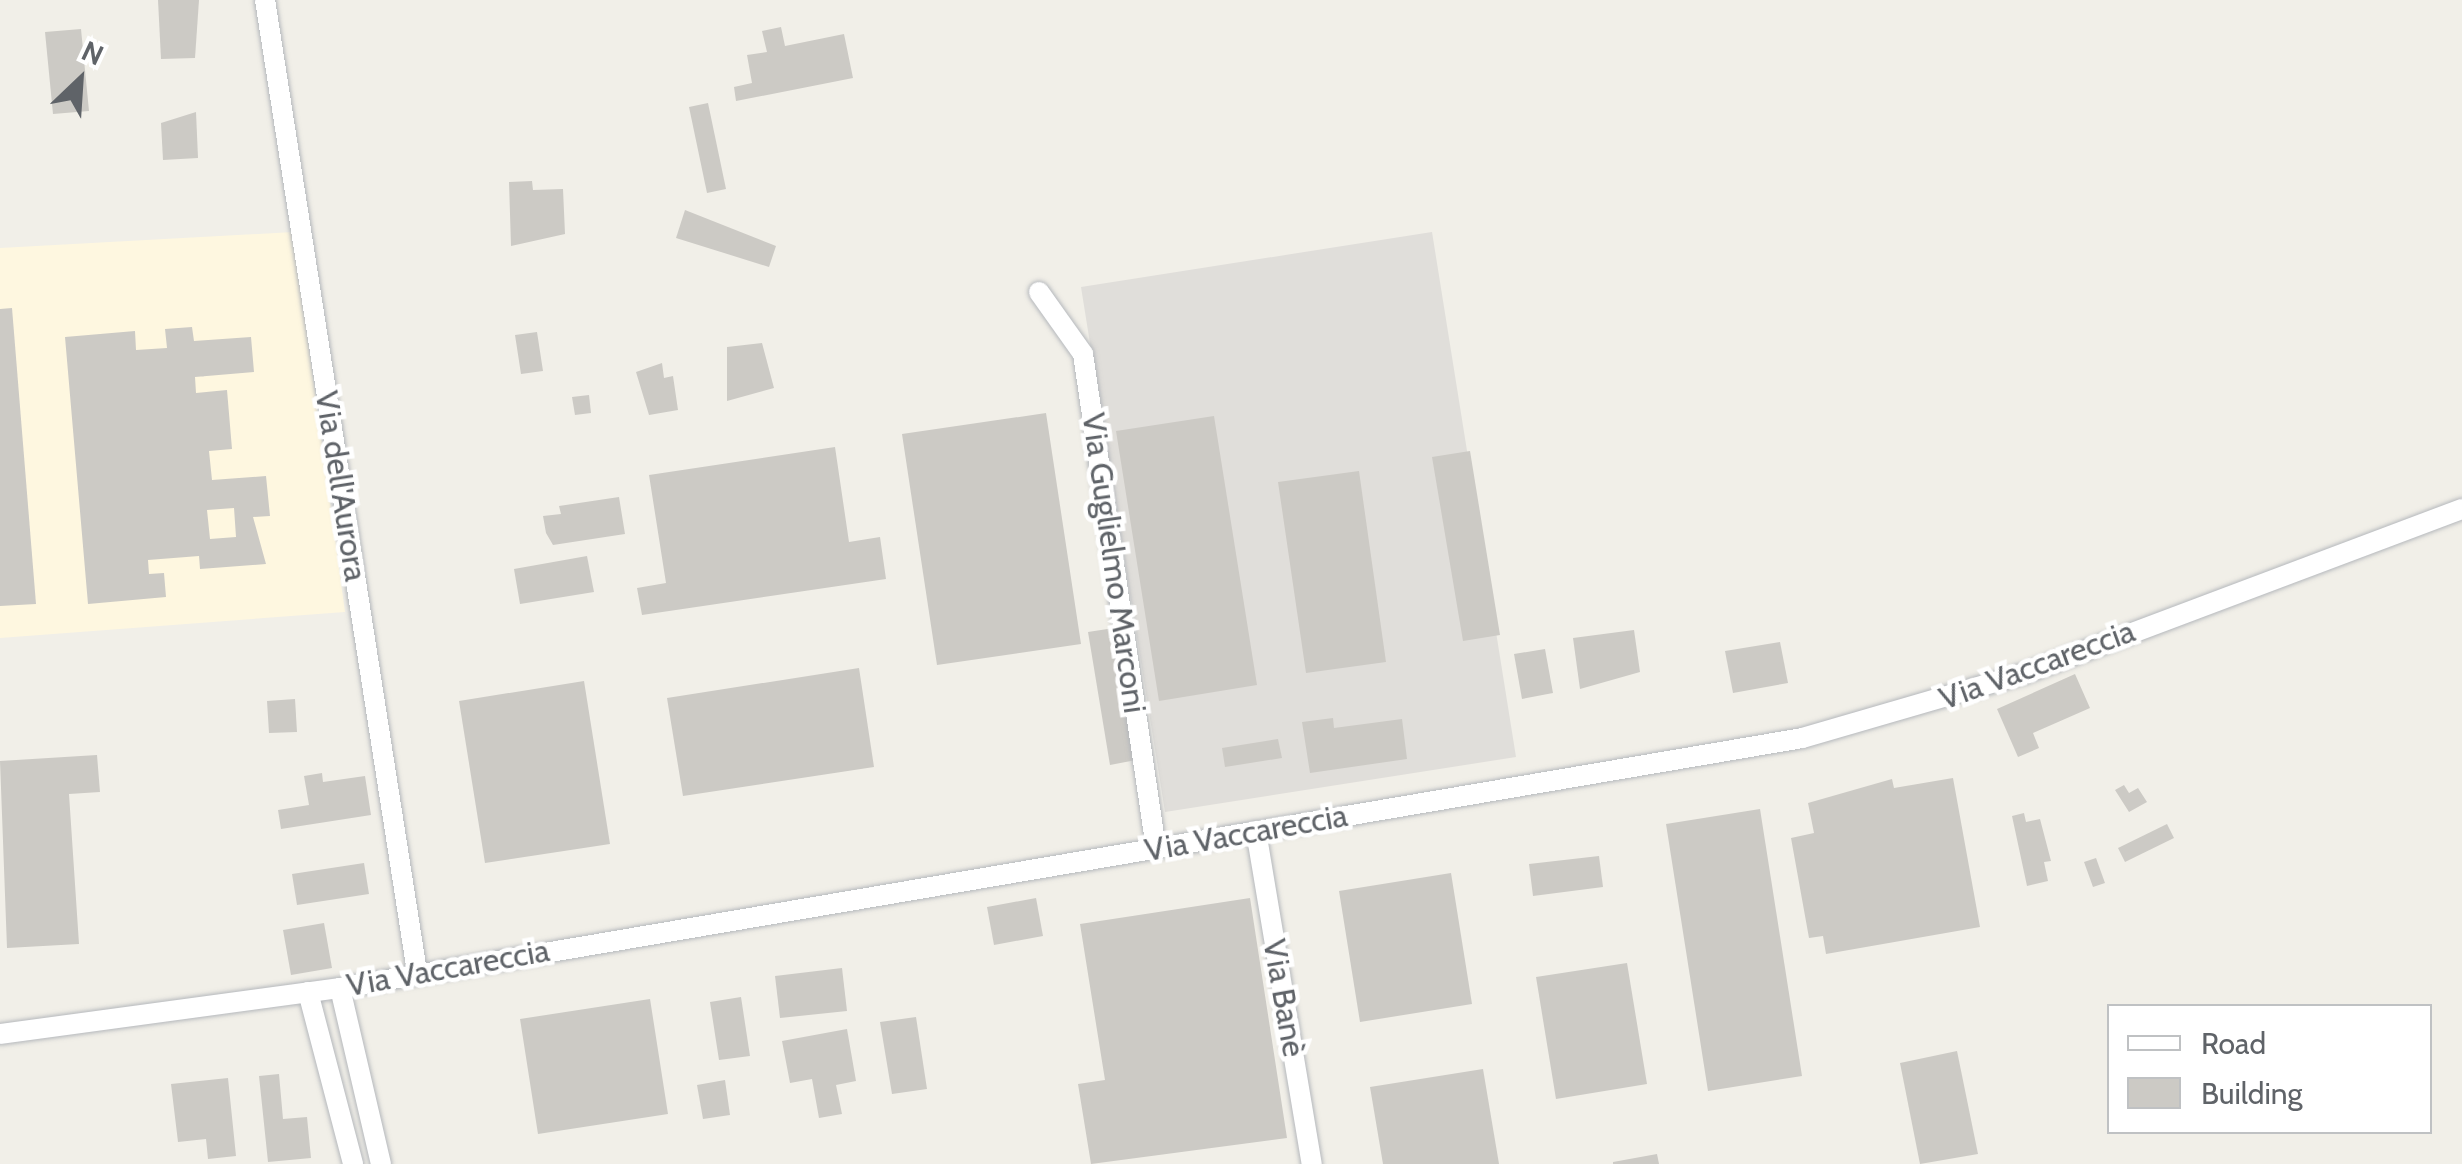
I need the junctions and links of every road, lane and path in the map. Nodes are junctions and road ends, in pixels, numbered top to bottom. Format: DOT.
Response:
graph roads {
  1 [pos="265,0"];
  2 [pos="1040,292"];
  3 [pos="2462,509"];
  4 [pos="1256,831"];
  5 [pos="1156,848"];
  6 [pos="416,972"];
  7 [pos="340,988"];
  8 [pos="308,992"];
  9 [pos="0,1034"];
  10 [pos="353,1164"];
  11 [pos="381,1164"];
  12 [pos="1312,1164"];
  1 -- 6 [label="street, Via dell'Aurora"];
  2 -- 5 [label="street, Via Guglielmo Marconi"];
  3 -- 4 [label="street, Via Vaccareccia"];
  4 -- 5 [label="street, Via Vaccareccia"];
  4 -- 12 [label="street, Via Banè"];
  5 -- 6 [label="street, Via Vaccareccia"];
  6 -- 7 [label="street, Via Vaccareccia"];
  7 -- 8 [label="street, Via Vaccareccia"];
  7 -- 11 [label="street"];
  8 -- 9 [label="street, Via Vaccareccia"];
  8 -- 10 [label="street"];
}
